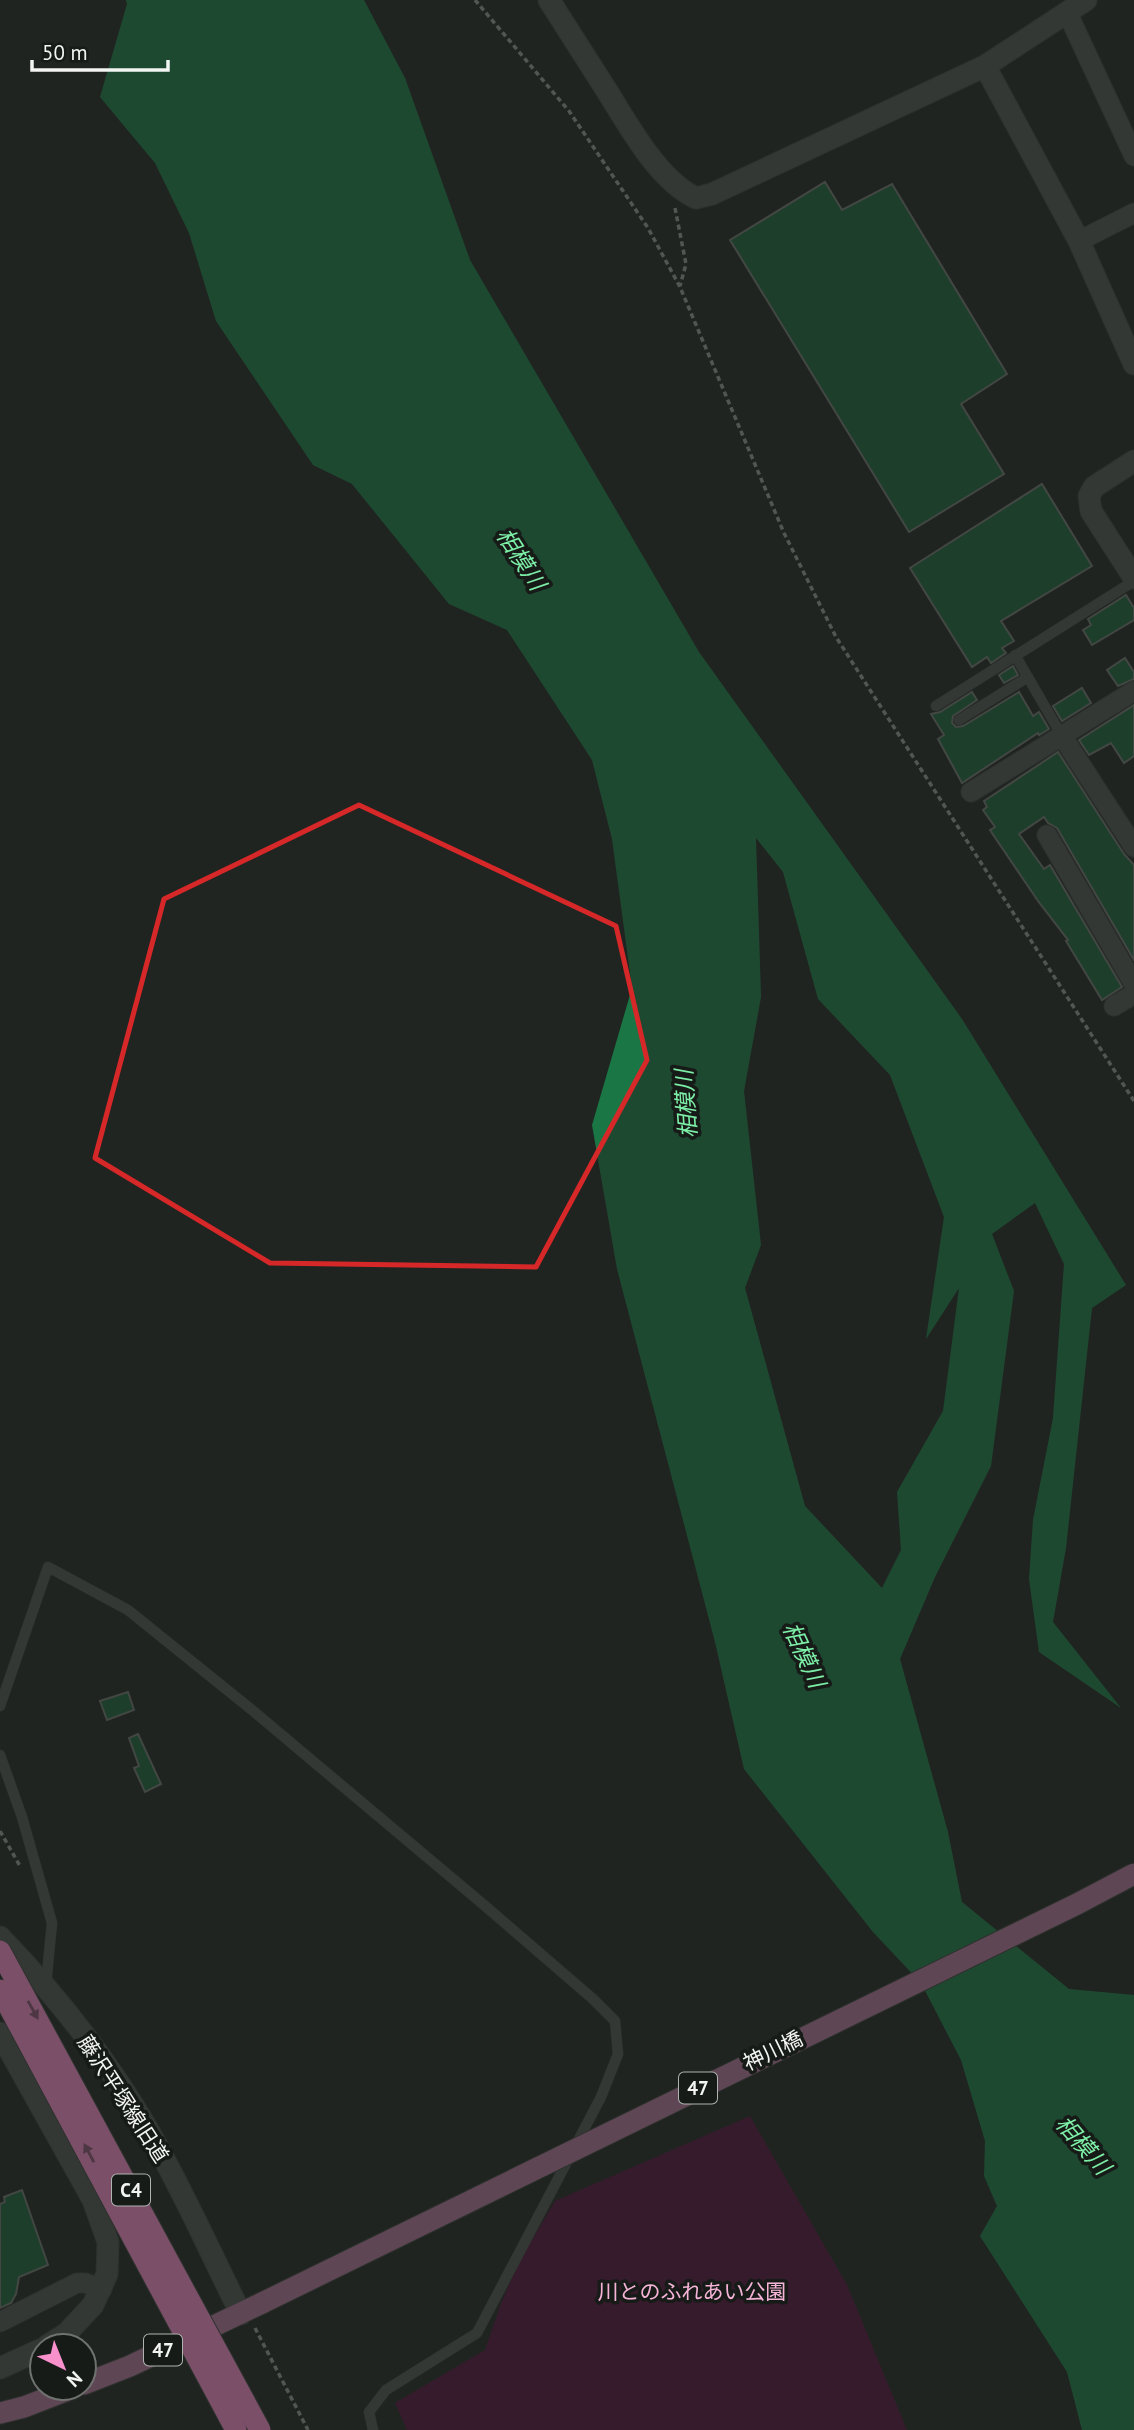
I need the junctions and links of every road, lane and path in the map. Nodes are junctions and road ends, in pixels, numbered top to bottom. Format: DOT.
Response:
graph roads {
  1 [pos="475,0"];
  2 [pos="549,0"];
  3 [pos="1086,0"];
  4 [pos="1067,12"];
  5 [pos="985,66"];
  6 [pos="1134,156"];
  7 [pos="669,178"];
  8 [pos="1134,213"];
  9 [pos="1079,240"];
  10 [pos="680,287"];
  11 [pos="1134,364"];
  12 [pos="1134,461"];
  13 [pos="1134,579"];
  14 [pos="1015,654"];
  15 [pos="1028,677"];
  16 [pos="1134,691"];
  17 [pos="936,706"];
  18 [pos="959,720"];
  19 [pos="1062,736"];
  20 [pos="971,792"];
  21 [pos="1047,835"];
  22 [pos="1134,847"];
  23 [pos="1134,984"];
  24 [pos="1134,994"];
  25 [pos="1114,1006"];
  26 [pos="1134,1101"];
  27 [pos="0,1706"];
  28 [pos="0,1755"];
  29 [pos="1134,1874"];
  30 [pos="0,1937"];
  31 [pos="0,1951"];
  32 [pos="46,1989"];
  33 [pos="0,1990"];
  34 [pos="0,2032"];
  35 [pos="108,2242"];
  36 [pos="102,2289"];
  37 [pos="250,2309"];
  38 [pos="187,2311"];
  39 [pos="0,2322"];
  40 [pos="68,2332"];
  41 [pos="209,2353"];
  42 [pos="28,2355"];
  43 [pos="0,2368"];
  44 [pos="98,2379"];
  45 [pos="37,2402"];
  46 [pos="0,2413"];
  47 [pos="236,2430"];
  48 [pos="248,2430"];
  49 [pos="260,2430"];
  50 [pos="308,2430"];
  51 [pos="373,2430"];
  1 -- 10 [label="path"];
  2 -- 7 [label="street"];
  3 -- 4 [label="street"];
  4 -- 5 [label="street"];
  4 -- 6 [label="street"];
  5 -- 7 [label="street"];
  5 -- 9 [label="street"];
  7 -- 10 [label="path"];
  8 -- 9 [label="street"];
  9 -- 11 [label="street"];
  10 -- 26 [label="path"];
  12 -- 13 [label="street"];
  13 -- 14 [label="lane"];
  14 -- 15 [label="lane"];
  14 -- 17 [label="lane"];
  15 -- 18 [label="lane"];
  15 -- 19 [label="lane"];
  16 -- 19 [label="street"];
  19 -- 20 [label="street"];
  19 -- 22 [label="street"];
  21 -- 23 [label="street"];
  24 -- 25 [label="street"];
  27 -- 51 [label="lane"];
  28 -- 32 [label="lane"];
  29 -- 37 [label="main road, 神川橋 / 47, bridge"];
  30 -- 32 [label="street, 藤沢平塚線旧道"];
  31 -- 49 [label="highway, C4, one-way, bridge"];
  32 -- 37 [label="street, 藤沢平塚線旧道"];
  47 -- 33 [label="highway, C4, one-way, bridge"];
  34 -- 35 [label="street"];
  35 -- 36 [label="street"];
  35 -- 38 [label="street"];
  36 -- 39 [label="street"];
  36 -- 40 [label="street"];
  37 -- 44 [label="main road, 47"];
  37 -- 50 [label="path"];
  41 -- 48 [label="street"];
  42 -- 43 [label="street"];
  45 -- 46 [label="main road"];
}
